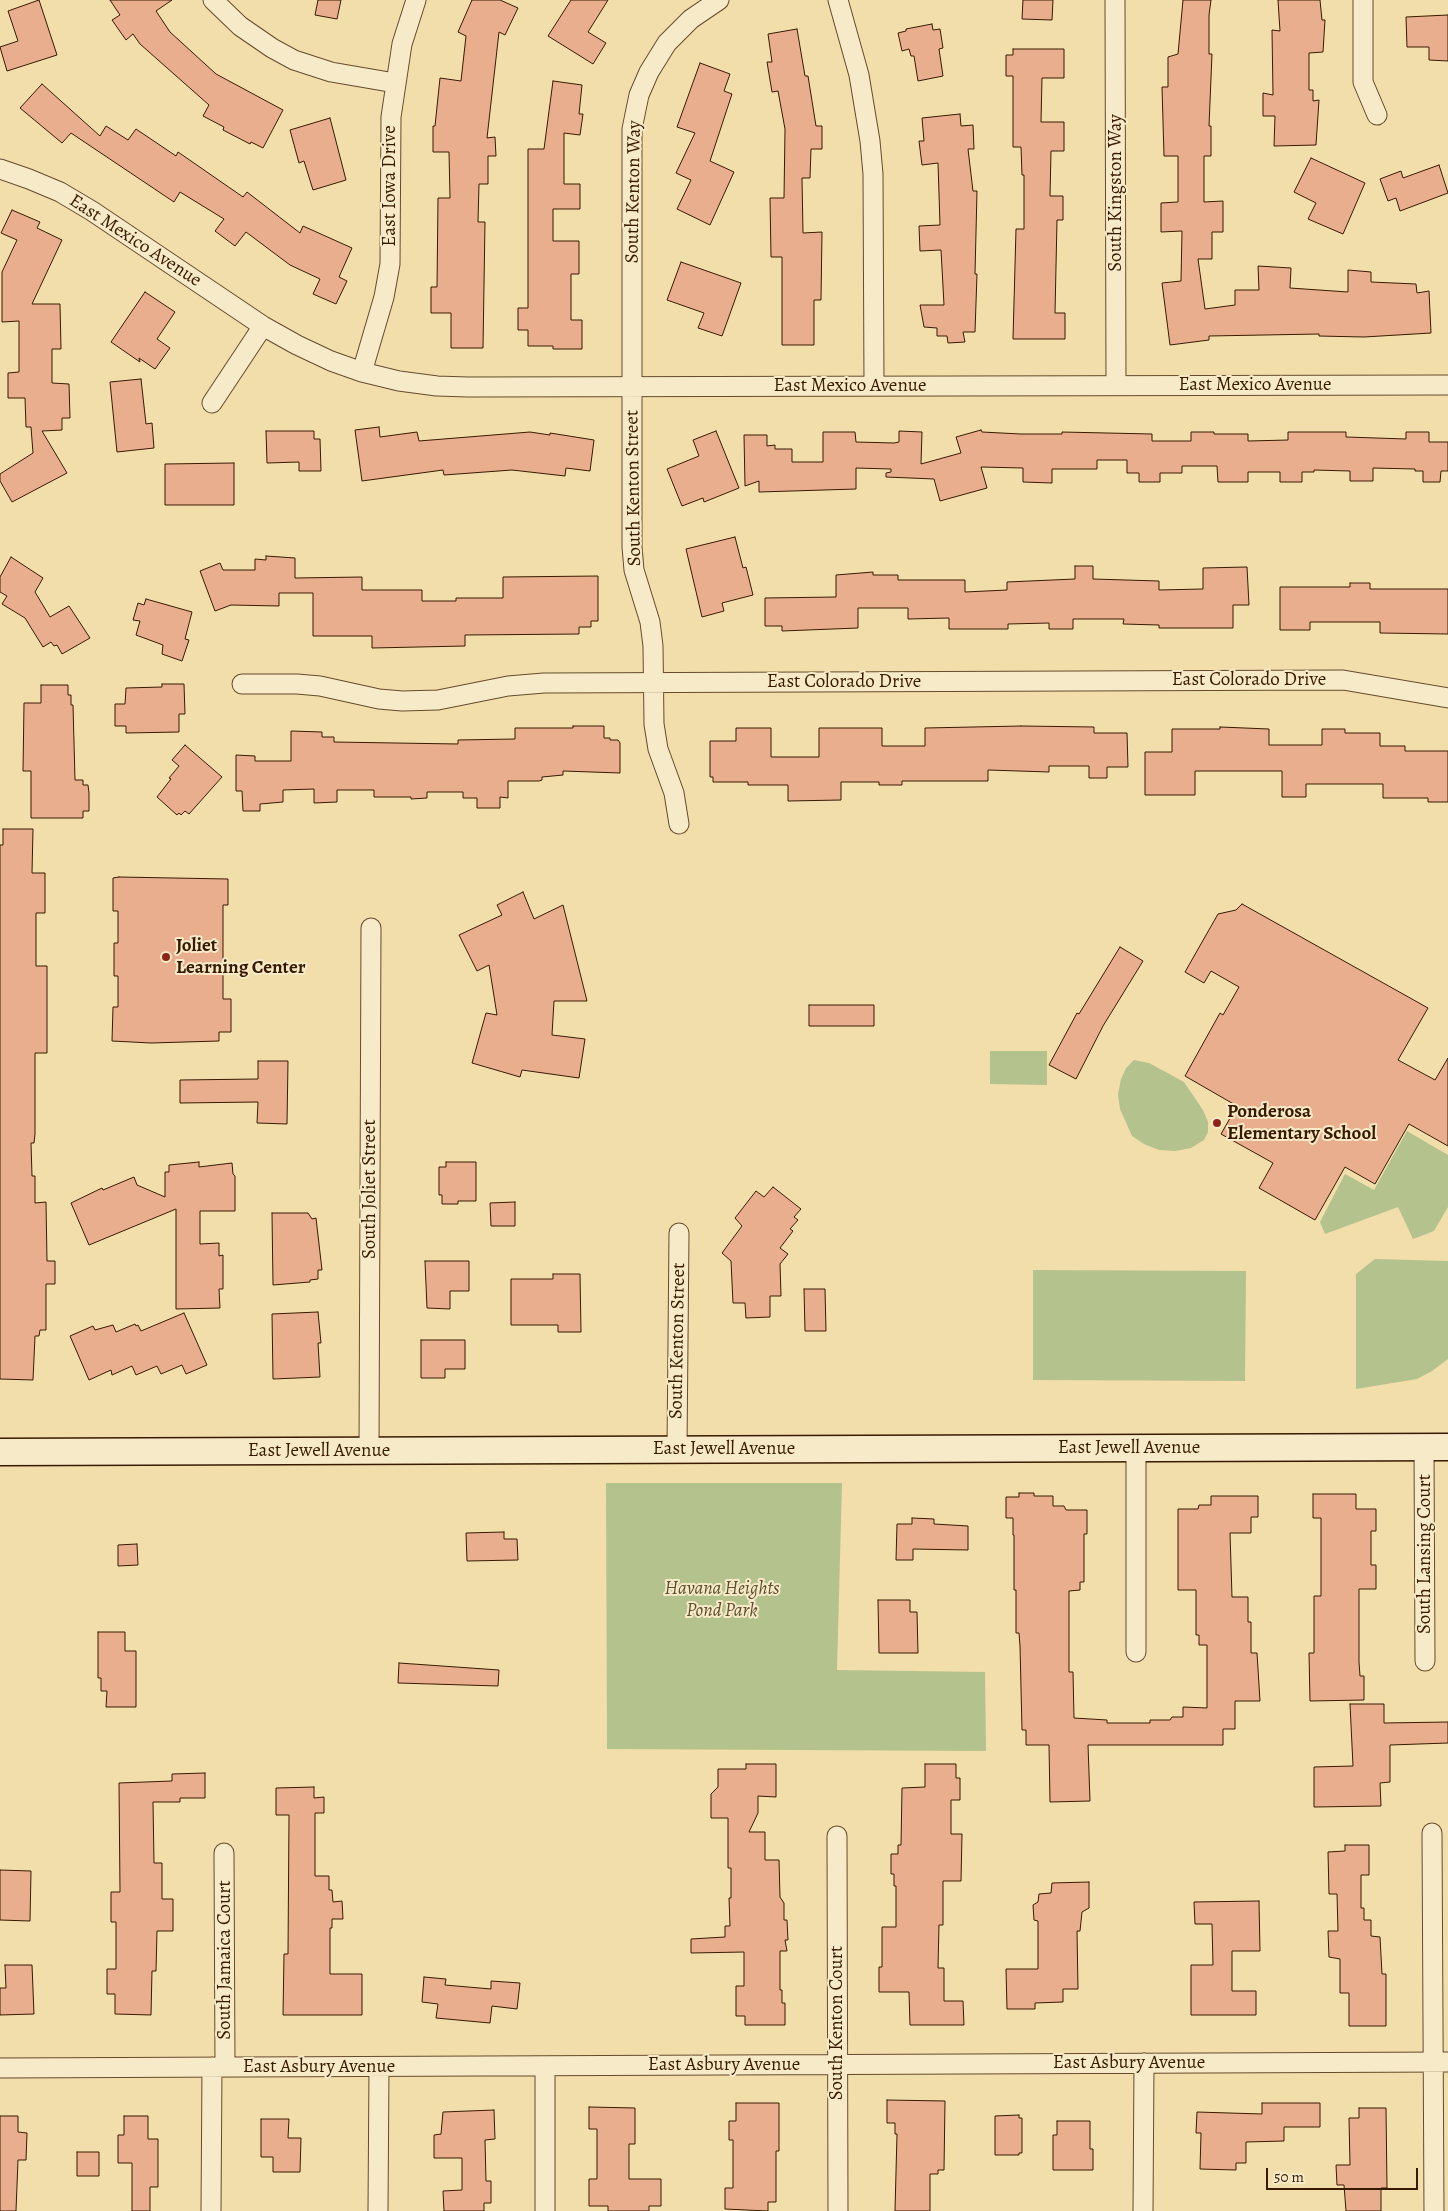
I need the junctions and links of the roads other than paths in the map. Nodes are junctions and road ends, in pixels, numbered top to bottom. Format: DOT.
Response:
graph roads {
  1 [pos="213,0"];
  2 [pos="416,0"];
  3 [pos="719,0"];
  4 [pos="838,0"];
  5 [pos="1115,0"];
  6 [pos="1363,0"];
  7 [pos="395,83"];
  8 [pos="1377,115"];
  9 [pos="0,169"];
  10 [pos="264,326"];
  11 [pos="362,372"];
  12 [pos="1116,385"];
  13 [pos="1448,385"];
  14 [pos="874,386"];
  15 [pos="632,387"];
  16 [pos="212,403"];
  17 [pos="653,683"];
  18 [pos="242,684"];
  19 [pos="1448,698"];
  20 [pos="678,824"];
  21 [pos="371,928"];
  22 [pos="679,1233"];
  23 [pos="1436,1447"];
  24 [pos="1136,1448"];
  25 [pos="677,1449"];
  26 [pos="369,1450"];
  27 [pos="0,1452"];
  28 [pos="1136,1652"];
  29 [pos="1425,1661"];
  30 [pos="1432,1833"];
  31 [pos="837,1836"];
  32 [pos="224,1853"];
  33 [pos="1441,2062"];
  34 [pos="1144,2063"];
  35 [pos="837,2065"];
  36 [pos="544,2066"];
  37 [pos="219,2067"];
  38 [pos="379,2067"];
  39 [pos="0,2068"];
  40 [pos="211,2211"];
  41 [pos="378,2211"];
  42 [pos="545,2211"];
  43 [pos="838,2211"];
  44 [pos="1143,2211"];
  45 [pos="1434,2211"];
  1 -- 7 [label="street"];
  2 -- 7 [label="street, East Iowa Drive"];
  3 -- 15 [label="street, South Kenton Way"];
  4 -- 14 [label="street"];
  5 -- 12 [label="street, South Kingston Way"];
  6 -- 8 [label="street"];
  7 -- 11 [label="street, East Iowa Drive"];
  9 -- 10 [label="street, East Mexico Avenue"];
  10 -- 11 [label="street, East Mexico Avenue"];
  10 -- 16 [label="street"];
  11 -- 15 [label="street, East Mexico Avenue"];
  12 -- 13 [label="street, East Mexico Avenue"];
  12 -- 14 [label="street, East Mexico Avenue"];
  14 -- 15 [label="street, East Mexico Avenue"];
  15 -- 17 [label="street, South Kenton Street"];
  17 -- 18 [label="street, East Colorado Drive"];
  17 -- 19 [label="street, East Colorado Drive"];
  17 -- 20 [label="street, South Kenton Street"];
  21 -- 26 [label="street, South Joliet Street"];
  22 -- 25 [label="street, South Kenton Street"];
  23 -- 24 [label="street, East Jewell Avenue"];
  23 -- 29 [label="street, South Lansing Court"];
  24 -- 25 [label="street, East Jewell Avenue"];
  24 -- 28 [label="street"];
  25 -- 26 [label="street, East Jewell Avenue"];
  26 -- 27 [label="street, East Jewell Avenue"];
  30 -- 33 [label="street"];
  31 -- 35 [label="street, South Kenton Court"];
  32 -- 37 [label="street, South Jamaica Court"];
  33 -- 34 [label="street, East Asbury Avenue"];
  33 -- 45 [label="street"];
  34 -- 35 [label="street, East Asbury Avenue"];
  34 -- 44 [label="street"];
  35 -- 36 [label="street, East Asbury Avenue"];
  35 -- 43 [label="street, South Kenton Court"];
  36 -- 38 [label="street, East Asbury Avenue"];
  36 -- 42 [label="street"];
  37 -- 38 [label="street, East Asbury Avenue"];
  37 -- 39 [label="street, East Asbury Avenue"];
  37 -- 40 [label="street, South Jamaica Court"];
  38 -- 41 [label="street"];
}
